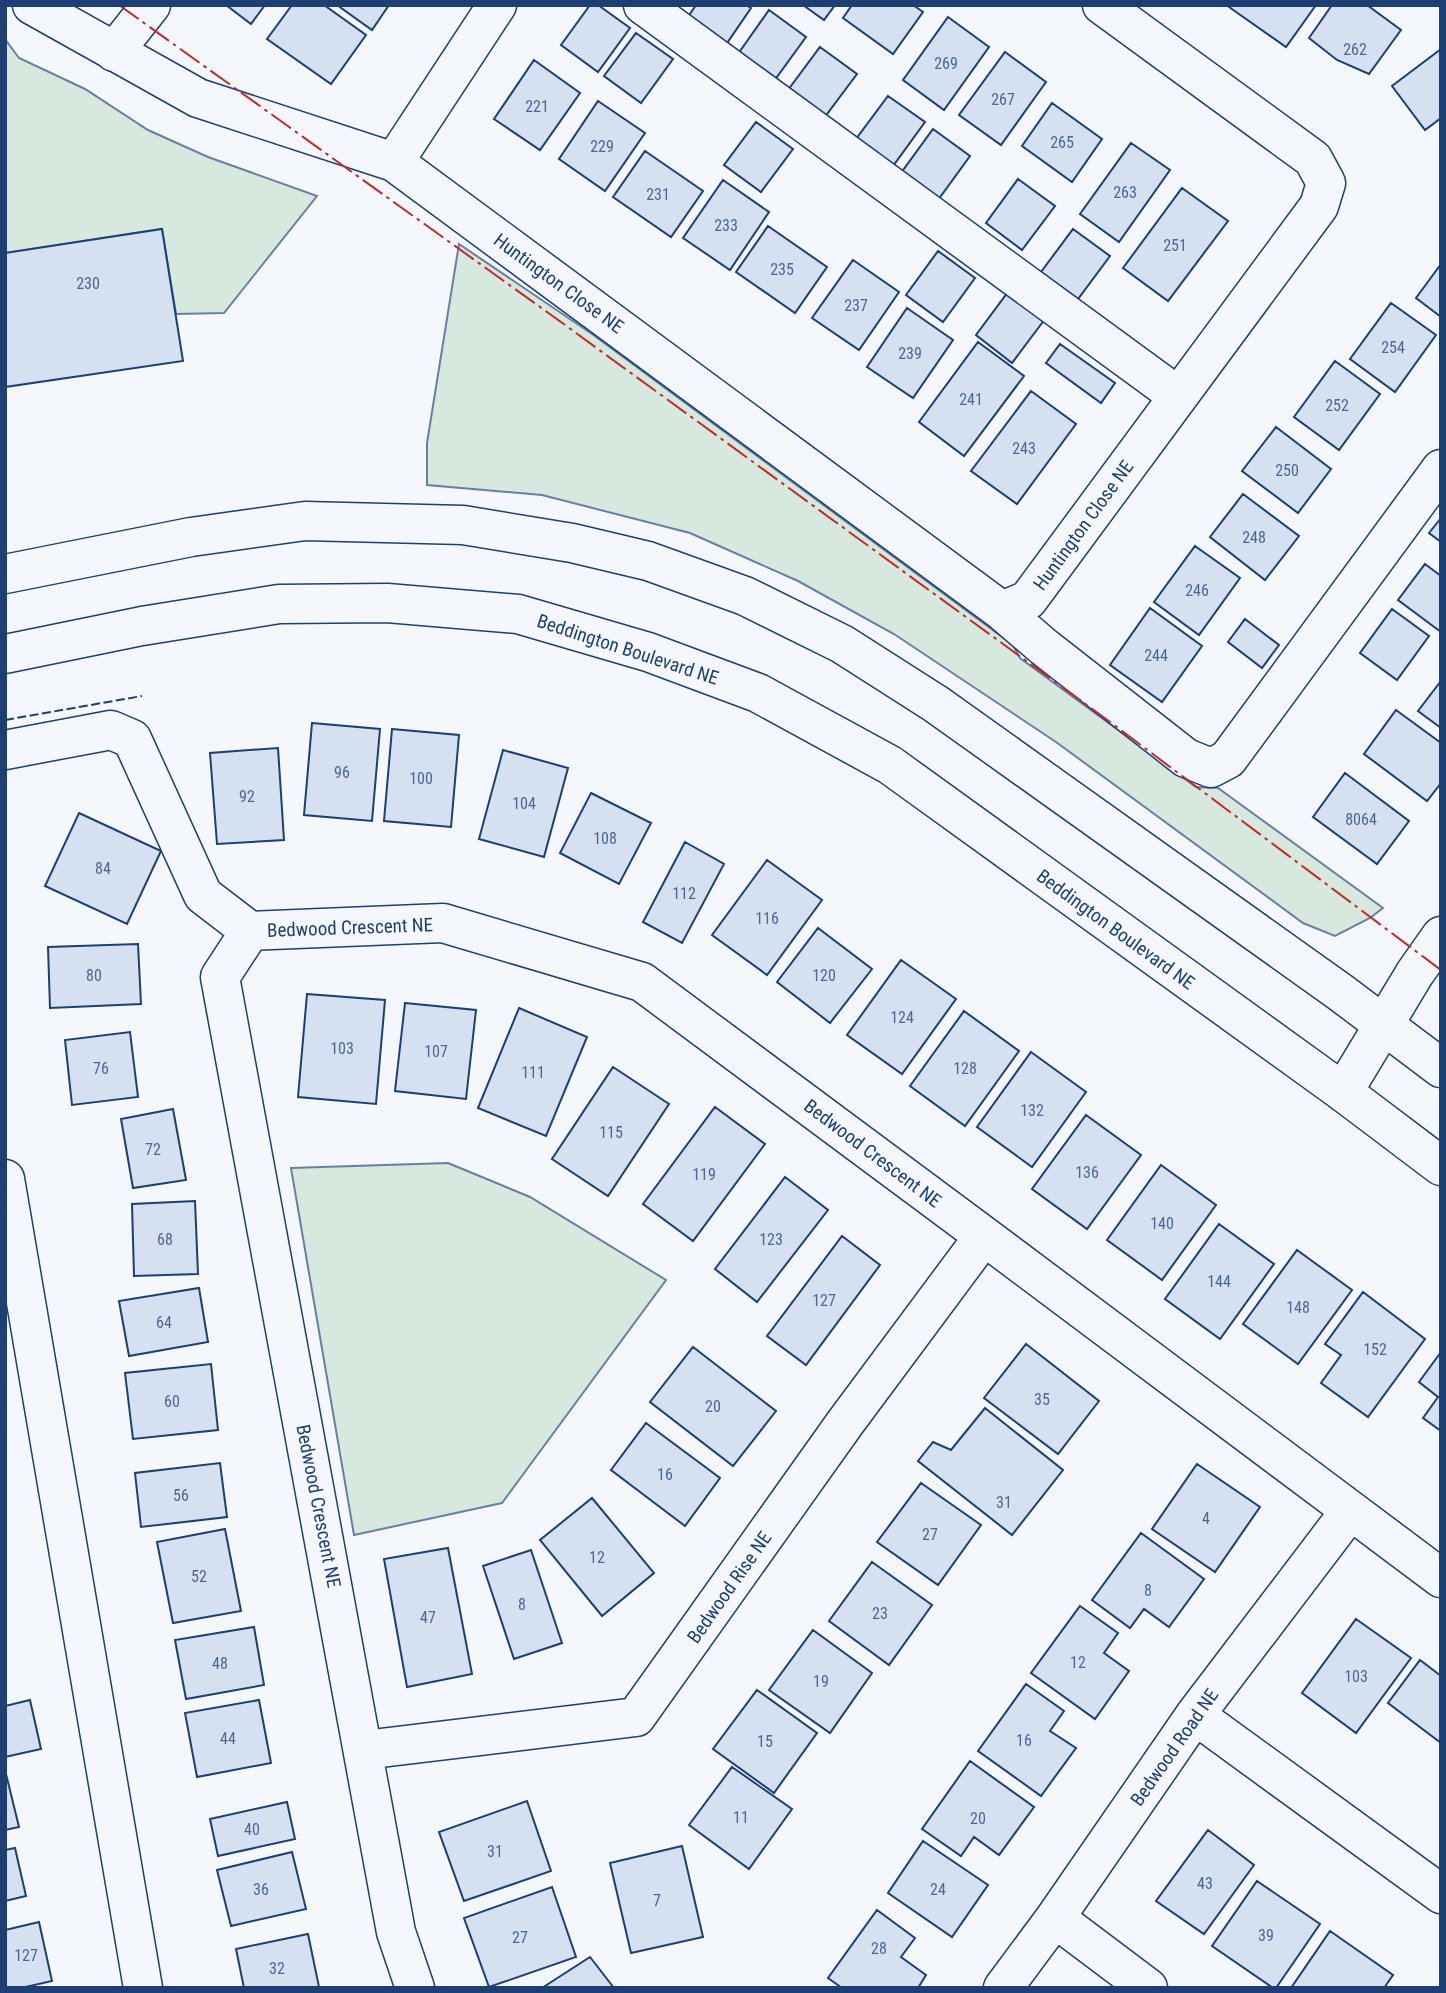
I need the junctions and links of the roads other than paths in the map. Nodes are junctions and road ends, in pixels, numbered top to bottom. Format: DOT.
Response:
graph roads {
  1 [pos="32,5"];
  2 [pos="151,5"];
  3 [pos="496,5"];
  4 [pos="643,5"];
  5 [pos="1102,5"];
  6 [pos="114,52"];
  7 [pos="394,162"];
  8 [pos="1178,396"];
  9 [pos="1441,468"];
  10 [pos="5,574"];
  11 [pos="1002,611"];
  12 [pos="5,654"];
  13 [pos="5,750"];
  14 [pos="250,931"];
  15 [pos="1441,936"];
  16 [pos="1383,1026"];
  17 [pos="1441,1068"];
  18 [pos="1343,1092"];
  19 [pos="1441,1166"];
  20 [pos="5,1179"];
  21 [pos="985,1236"];
  22 [pos="1350,1511"];
  23 [pos="1441,1578"];
  24 [pos="1195,1715"];
  25 [pos="364,1750"];
  26 [pos="1441,1894"];
  27 [pos="1055,1918"];
  28 [pos="143,1988"];
  29 [pos="415,1988"];
  30 [pos="1003,1988"];
  31 [pos="1148,1988"];
  1 -- 6 [label="street, Huntington Close NE"];
  2 -- 6 [label="street"];
  3 -- 7 [label="street"];
  4 -- 8 [label="street"];
  5 -- 8 [label="street, Huntington Close NE"];
  6 -- 7 [label="street, Huntington Close NE"];
  7 -- 11 [label="street, Huntington Close NE"];
  8 -- 11 [label="street, Huntington Close NE"];
  9 -- 11 [label="street"];
  10 -- 16 [label="street"];
  12 -- 18 [label="street, Beddington Boulevard NE"];
  13 -- 14 [label="street"];
  14 -- 21 [label="street, Bedwood Crescent NE"];
  14 -- 25 [label="street, Bedwood Crescent NE"];
  15 -- 16 [label="street"];
  16 -- 17 [label="street"];
  16 -- 18 [label="street"];
  18 -- 19 [label="street, Beddington Boulevard NE"];
  20 -- 28 [label="street"];
  21 -- 22 [label="street, Bedwood Crescent NE"];
  21 -- 25 [label="street, Bedwood Rise NE"];
  22 -- 23 [label="street, Bedwood Crescent NE"];
  22 -- 24 [label="street, Bedwood Road NE"];
  24 -- 26 [label="street"];
  24 -- 27 [label="street, Bedwood Road NE"];
  25 -- 29 [label="street, Bedwood Crescent NE"];
  27 -- 30 [label="street, Bedwood Road NE"];
  27 -- 31 [label="street"];
}
